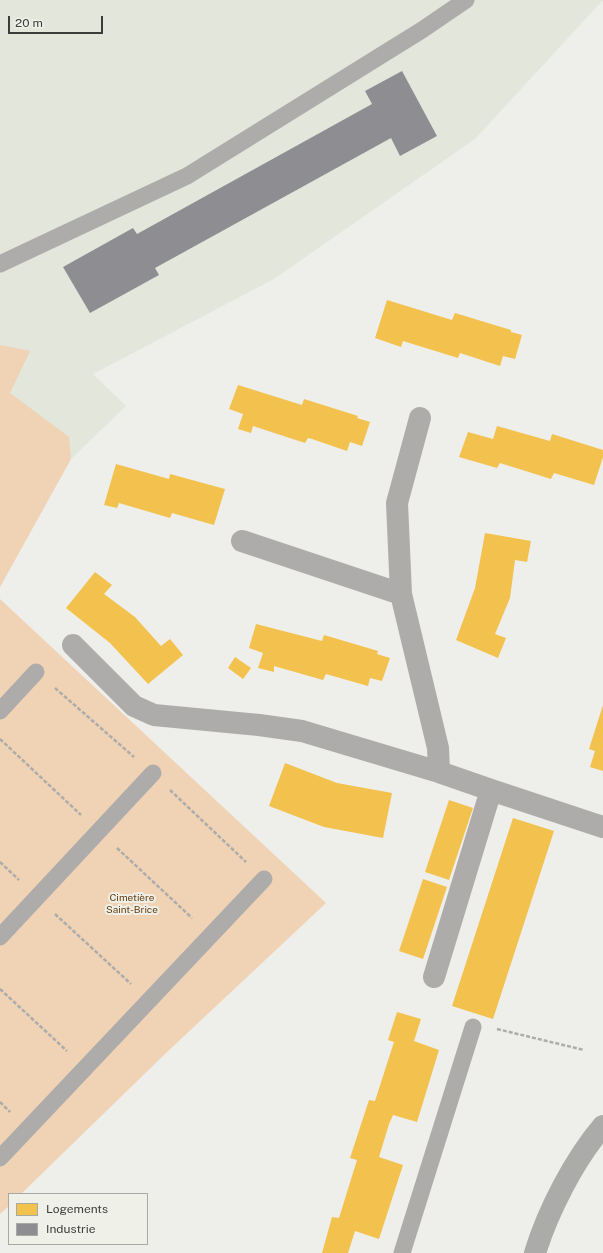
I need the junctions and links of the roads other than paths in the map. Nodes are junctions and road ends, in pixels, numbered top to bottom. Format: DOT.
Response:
graph roads {
  1 [pos="466,0"];
  2 [pos="0,264"];
  3 [pos="420,418"];
  4 [pos="242,541"];
  5 [pos="401,594"];
  6 [pos="73,645"];
  7 [pos="36,672"];
  8 [pos="0,711"];
  9 [pos="439,772"];
  10 [pos="153,773"];
  11 [pos="491,790"];
  12 [pos="603,826"];
  13 [pos="264,880"];
  14 [pos="0,937"];
  15 [pos="434,977"];
  16 [pos="474,1027"];
  17 [pos="601,1130"];
  18 [pos="0,1158"];
  19 [pos="402,1253"];
  20 [pos="535,1253"];
  1 -- 2 [label="lane"];
  3 -- 5 [label="street"];
  4 -- 5 [label="street"];
  5 -- 9 [label="street"];
  6 -- 9 [label="street"];
  7 -- 8 [label="lane"];
  9 -- 11 [label="street"];
  10 -- 14 [label="lane"];
  11 -- 12 [label="street"];
  11 -- 15 [label="street"];
  13 -- 18 [label="lane"];
  16 -- 19 [label="lane"];
  17 -- 20 [label="main road"];
}
